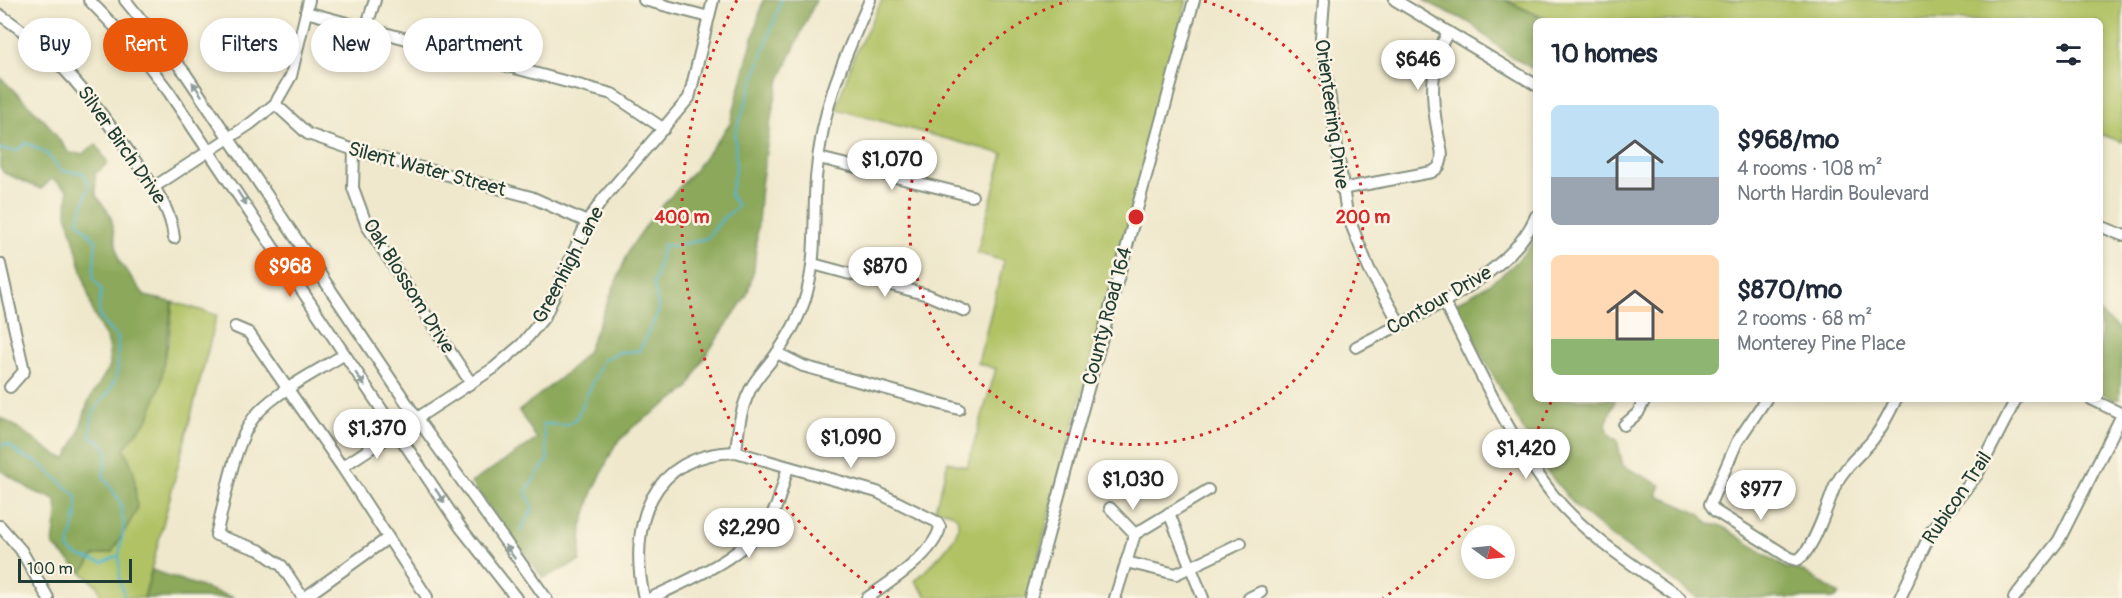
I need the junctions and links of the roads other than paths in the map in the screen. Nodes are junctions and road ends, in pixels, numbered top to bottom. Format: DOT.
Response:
graph roads {
  1 [pos="89,0"];
  2 [pos="125,0"];
  3 [pos="309,0"];
  4 [pos="375,0"];
  5 [pos="644,0"];
  6 [pos="713,0"];
  7 [pos="870,0"];
  8 [pos="1194,0"];
  9 [pos="1324,0"];
  10 [pos="1395,0"];
  11 [pos="306,12"];
  12 [pos="0,15"];
  13 [pos="709,17"];
  14 [pos="328,18"];
  15 [pos="369,18"];
  16 [pos="1448,32"];
  17 [pos="391,35"];
  18 [pos="1533,83"];
  19 [pos="275,104"];
  20 [pos="664,129"];
  21 [pos="229,137"];
  22 [pos="210,149"];
  23 [pos="354,150"];
  24 [pos="819,158"];
  25 [pos="154,187"];
  26 [pos="1341,189"];
  27 [pos="972,196"];
  28 [pos="1533,221"];
  29 [pos="587,222"];
  30 [pos="2103,227"];
  31 [pos="2122,235"];
  32 [pos="174,238"];
  33 [pos="0,264"];
  34 [pos="813,264"];
  35 [pos="1443,300"];
  36 [pos="965,310"];
  37 [pos="1400,324"];
  38 [pos="235,327"];
  39 [pos="1356,347"];
  40 [pos="777,353"];
  41 [pos="344,355"];
  42 [pos="471,383"];
  43 [pos="10,387"];
  44 [pos="289,389"];
  45 [pos="1644,402"];
  46 [pos="1764,402"];
  47 [pos="1894,402"];
  48 [pos="2014,402"];
  49 [pos="2097,402"];
  50 [pos="959,409"];
  51 [pos="2122,415"];
  52 [pos="416,417"];
  53 [pos="1624,424"];
  54 [pos="395,430"];
  55 [pos="736,452"];
  56 [pos="342,466"];
  57 [pos="788,467"];
  58 [pos="1208,490"];
  59 [pos="1110,508"];
  60 [pos="1169,513"];
  61 [pos="0,526"];
  62 [pos="1135,534"];
  63 [pos="388,537"];
  64 [pos="1241,543"];
  65 [pos="1126,562"];
  66 [pos="1191,567"];
  67 [pos="1261,592"];
  68 [pos="427,597"];
  69 [pos="48,598"];
  70 [pos="304,598"];
  71 [pos="516,598"];
  72 [pos="546,598"];
  73 [pos="644,598"];
  74 [pos="651,598"];
  75 [pos="867,598"];
  76 [pos="1031,598"];
  77 [pos="1115,598"];
  78 [pos="1203,598"];
  79 [pos="1248,598"];
  80 [pos="1680,598"];
  81 [pos="1900,598"];
  82 [pos="2014,598"];
  1 -- 22 [label="street"];
  21 -- 2 [label="street, one-way"];
  3 -- 11 [label="street"];
  4 -- 15 [label="street"];
  5 -- 13 [label="street"];
  6 -- 13 [label="street, Greenhigh Lane"];
  7 -- 24 [label="street"];
  8 -- 76 [label="street, County Road 164"];
  9 -- 26 [label="street, Orienteering Drive"];
  10 -- 16 [label="street"];
  11 -- 14 [label="street"];
  11 -- 19 [label="street"];
  12 -- 25 [label="street, Silver Birch Drive"];
  13 -- 20 [label="street, Greenhigh Lane"];
  16 -- 18 [label="street"];
  16 -- 26 [label="street"];
  17 -- 20 [label="street"];
  19 -- 21 [label="street"];
  19 -- 23 [label="street, Silent Water Street"];
  20 -- 29 [label="street, Greenhigh Lane"];
  21 -- 22 [label="street"];
  21 -- 52 [label="street"];
  22 -- 25 [label="street"];
  22 -- 41 [label="street, one-way"];
  23 -- 29 [label="street, Silent Water Street"];
  23 -- 42 [label="street, Oak Blossom Drive"];
  24 -- 27 [label="street"];
  24 -- 34 [label="street"];
  25 -- 32 [label="street, Silver Birch Drive"];
  26 -- 37 [label="street, Orienteering Drive"];
  28 -- 35 [label="street, Contour Drive"];
  29 -- 42 [label="street, Greenhigh Lane"];
  30 -- 31 [label="street"];
  33 -- 43 [label="street"];
  34 -- 36 [label="street"];
  34 -- 40 [label="street"];
  35 -- 37 [label="street, Contour Drive"];
  35 -- 80 [label="street"];
  37 -- 39 [label="street, Contour Drive"];
  38 -- 44 [label="street"];
  40 -- 50 [label="street"];
  40 -- 55 [label="street"];
  41 -- 44 [label="street"];
  41 -- 54 [label="street, one-way"];
  42 -- 52 [label="street, Greenhigh Lane"];
  44 -- 56 [label="street"];
  44 -- 70 [label="street"];
  45 -- 53 [label="street"];
  46 -- 47 [label="street"];
  48 -- 81 [label="street, Rubicon Trail"];
  49 -- 51 [label="street"];
  51 -- 82 [label="street"];
  52 -- 54 [label="street, Greenhigh Lane"];
  72 -- 52 [label="street, one-way"];
  54 -- 56 [label="street, Greenhigh Lane"];
  54 -- 71 [label="street, one-way"];
  55 -- 57 [label="street"];
  55 -- 73 [label="street"];
  56 -- 63 [label="street"];
  57 -- 74 [label="street"];
  57 -- 75 [label="street"];
  58 -- 60 [label="street"];
  59 -- 62 [label="street"];
  60 -- 62 [label="street"];
  60 -- 66 [label="street"];
  61 -- 69 [label="street"];
  62 -- 65 [label="street"];
  63 -- 68 [label="street"];
  63 -- 70 [label="street"];
  64 -- 66 [label="street"];
  65 -- 66 [label="street"];
  65 -- 77 [label="street"];
  66 -- 78 [label="street"];
  67 -- 79 [label="street"];
}
